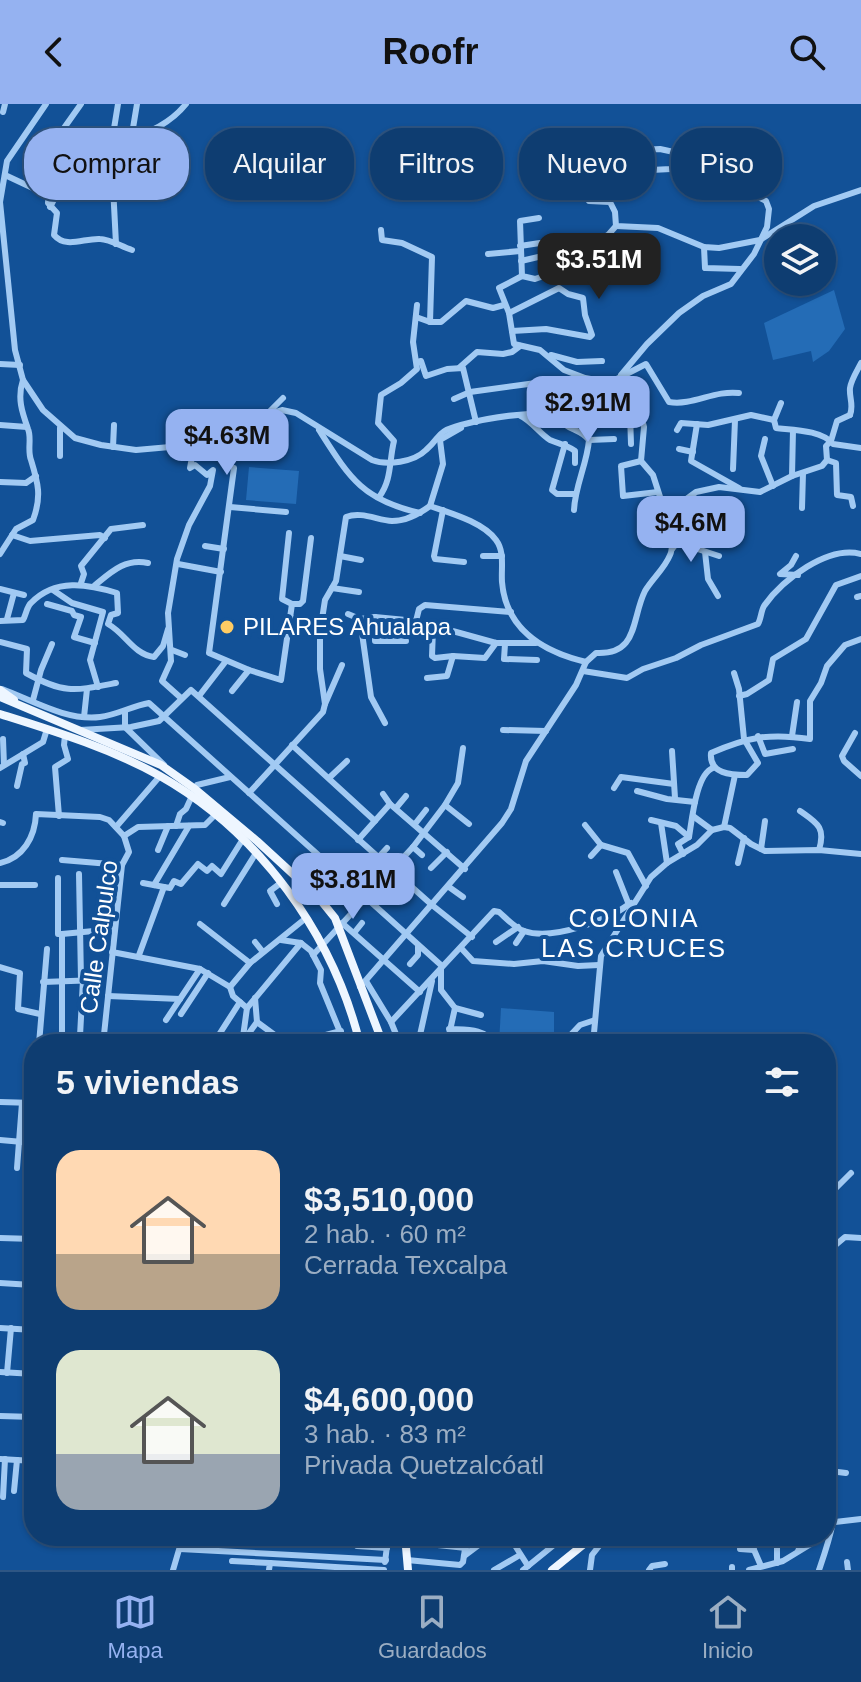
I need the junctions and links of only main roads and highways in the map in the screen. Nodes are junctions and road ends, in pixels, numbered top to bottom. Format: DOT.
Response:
graph roads {
  1 [pos="0,689"];
  2 [pos="0,697"];
  3 [pos="30,705"];
  4 [pos="0,714"];
  5 [pos="174,780"];
  6 [pos="194,793"];
  7 [pos="267,857"];
  8 [pos="281,863"];
  9 [pos="273,871"];
  10 [pos="357,1034"];
  11 [pos="380,1034"];
  12 [pos="582,1546"];
  13 [pos="552,1570"];
  1 -- 3 [label="main road"];
  2 -- 3 [label="main road"];
  3 -- 5 [label="main road"];
  4 -- 5 [label="main road"];
  5 -- 6 [label="main road"];
  6 -- 7 [label="main road"];
  6 -- 7 [label="main road"];
  7 -- 8 [label="main road"];
  7 -- 9 [label="main road"];
  8 -- 9 [label="main road"];
  8 -- 11 [label="main road"];
  9 -- 10 [label="main road"];
  12 -- 13 [label="main road"];
}
